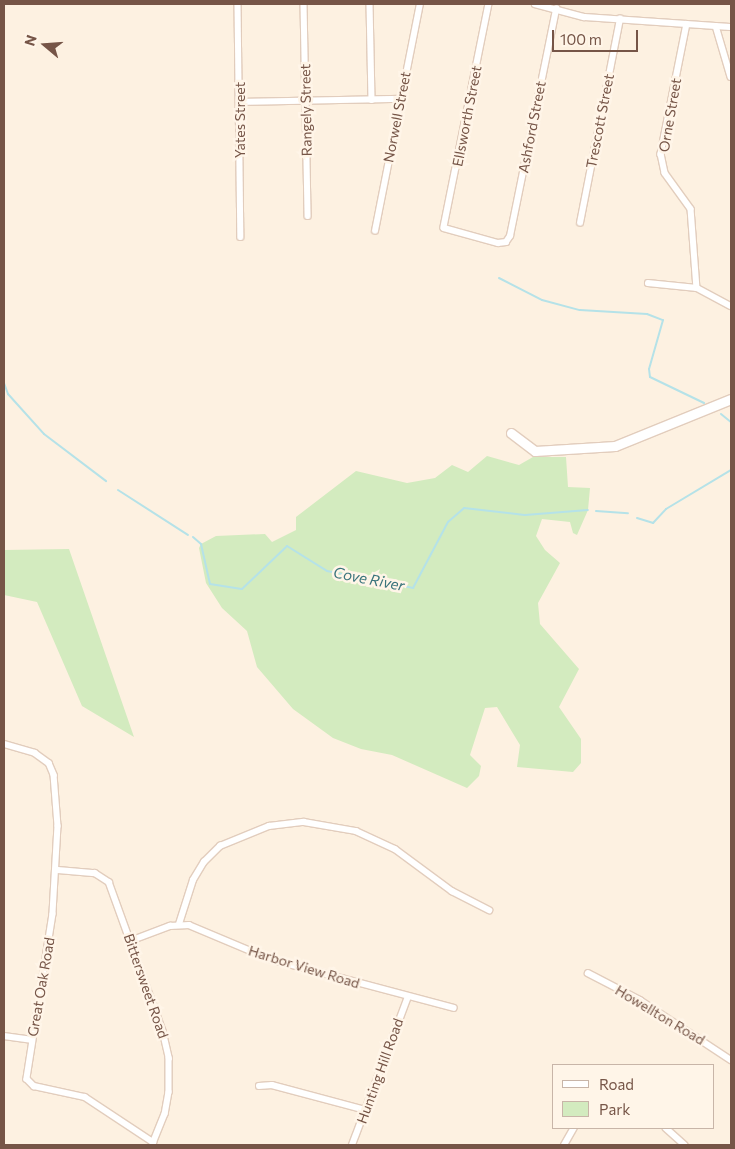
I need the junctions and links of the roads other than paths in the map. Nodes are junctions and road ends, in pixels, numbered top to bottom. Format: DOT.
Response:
graph roads {
  1 [pos="238,4"];
  2 [pos="304,4"];
  3 [pos="370,4"];
  4 [pos="420,4"];
  5 [pos="489,4"];
  6 [pos="535,4"];
  7 [pos="556,9"];
  8 [pos="620,19"];
  9 [pos="687,24"];
  10 [pos="716,26"];
  11 [pos="731,28"];
  12 [pos="731,77"];
  13 [pos="401,99"];
  14 [pos="372,100"];
  15 [pos="240,102"];
  16 [pos="305,102"];
  17 [pos="308,216"];
  18 [pos="580,223"];
  19 [pos="375,231"];
  20 [pos="241,237"];
  21 [pos="506,242"];
  22 [pos="648,283"];
  23 [pos="697,288"];
  24 [pos="731,306"];
  25 [pos="731,399"];
  26 [pos="511,433"];
  27 [pos="4,744"];
  28 [pos="58,870"];
  29 [pos="489,910"];
  30 [pos="179,924"];
  31 [pos="130,941"];
  32 [pos="588,973"];
  33 [pos="408,997"];
  34 [pos="454,1008"];
  35 [pos="4,1036"];
  36 [pos="31,1040"];
  37 [pos="731,1060"];
  38 [pos="259,1086"];
  39 [pos="366,1110"];
  40 [pos="573,1129"];
  41 [pos="667,1129"];
  42 [pos="152,1144"];
  43 [pos="352,1145"];
  44 [pos="564,1145"];
  45 [pos="685,1145"];
  1 -- 15 [label="street, Yates Street"];
  2 -- 16 [label="street, Rangely Street"];
  3 -- 14 [label="street"];
  4 -- 13 [label="street, Norwell Street"];
  5 -- 21 [label="street, Ellsworth Street"];
  6 -- 7 [label="street"];
  7 -- 8 [label="street"];
  7 -- 21 [label="street, Ashford Street"];
  8 -- 9 [label="street"];
  8 -- 18 [label="street, Trescott Street"];
  9 -- 10 [label="street"];
  9 -- 23 [label="street, Orne Street"];
  10 -- 11 [label="street"];
  10 -- 12 [label="street"];
  13 -- 14 [label="street"];
  13 -- 19 [label="street, Norwell Street"];
  14 -- 16 [label="street"];
  15 -- 16 [label="street"];
  15 -- 20 [label="street, Yates Street"];
  16 -- 17 [label="street, Rangely Street"];
  22 -- 23 [label="street"];
  23 -- 24 [label="street"];
  25 -- 26 [label="street"];
  27 -- 28 [label="street, Great Oak Road"];
  28 -- 31 [label="street, Bittersweet Road"];
  28 -- 36 [label="street, Great Oak Road"];
  29 -- 30 [label="street"];
  30 -- 31 [label="street"];
  30 -- 33 [label="street, Harbor View Road"];
  31 -- 42 [label="street, Bittersweet Road"];
  32 -- 37 [label="street, Howellton Road"];
  33 -- 34 [label="street, Harbor View Road"];
  33 -- 39 [label="street, Hunting Hill Road"];
  35 -- 36 [label="street"];
  36 -- 42 [label="street, Great Oak Road"];
  38 -- 39 [label="street"];
  39 -- 43 [label="street, Hunting Hill Road"];
  40 -- 44 [label="street"];
  41 -- 45 [label="street"];
}
